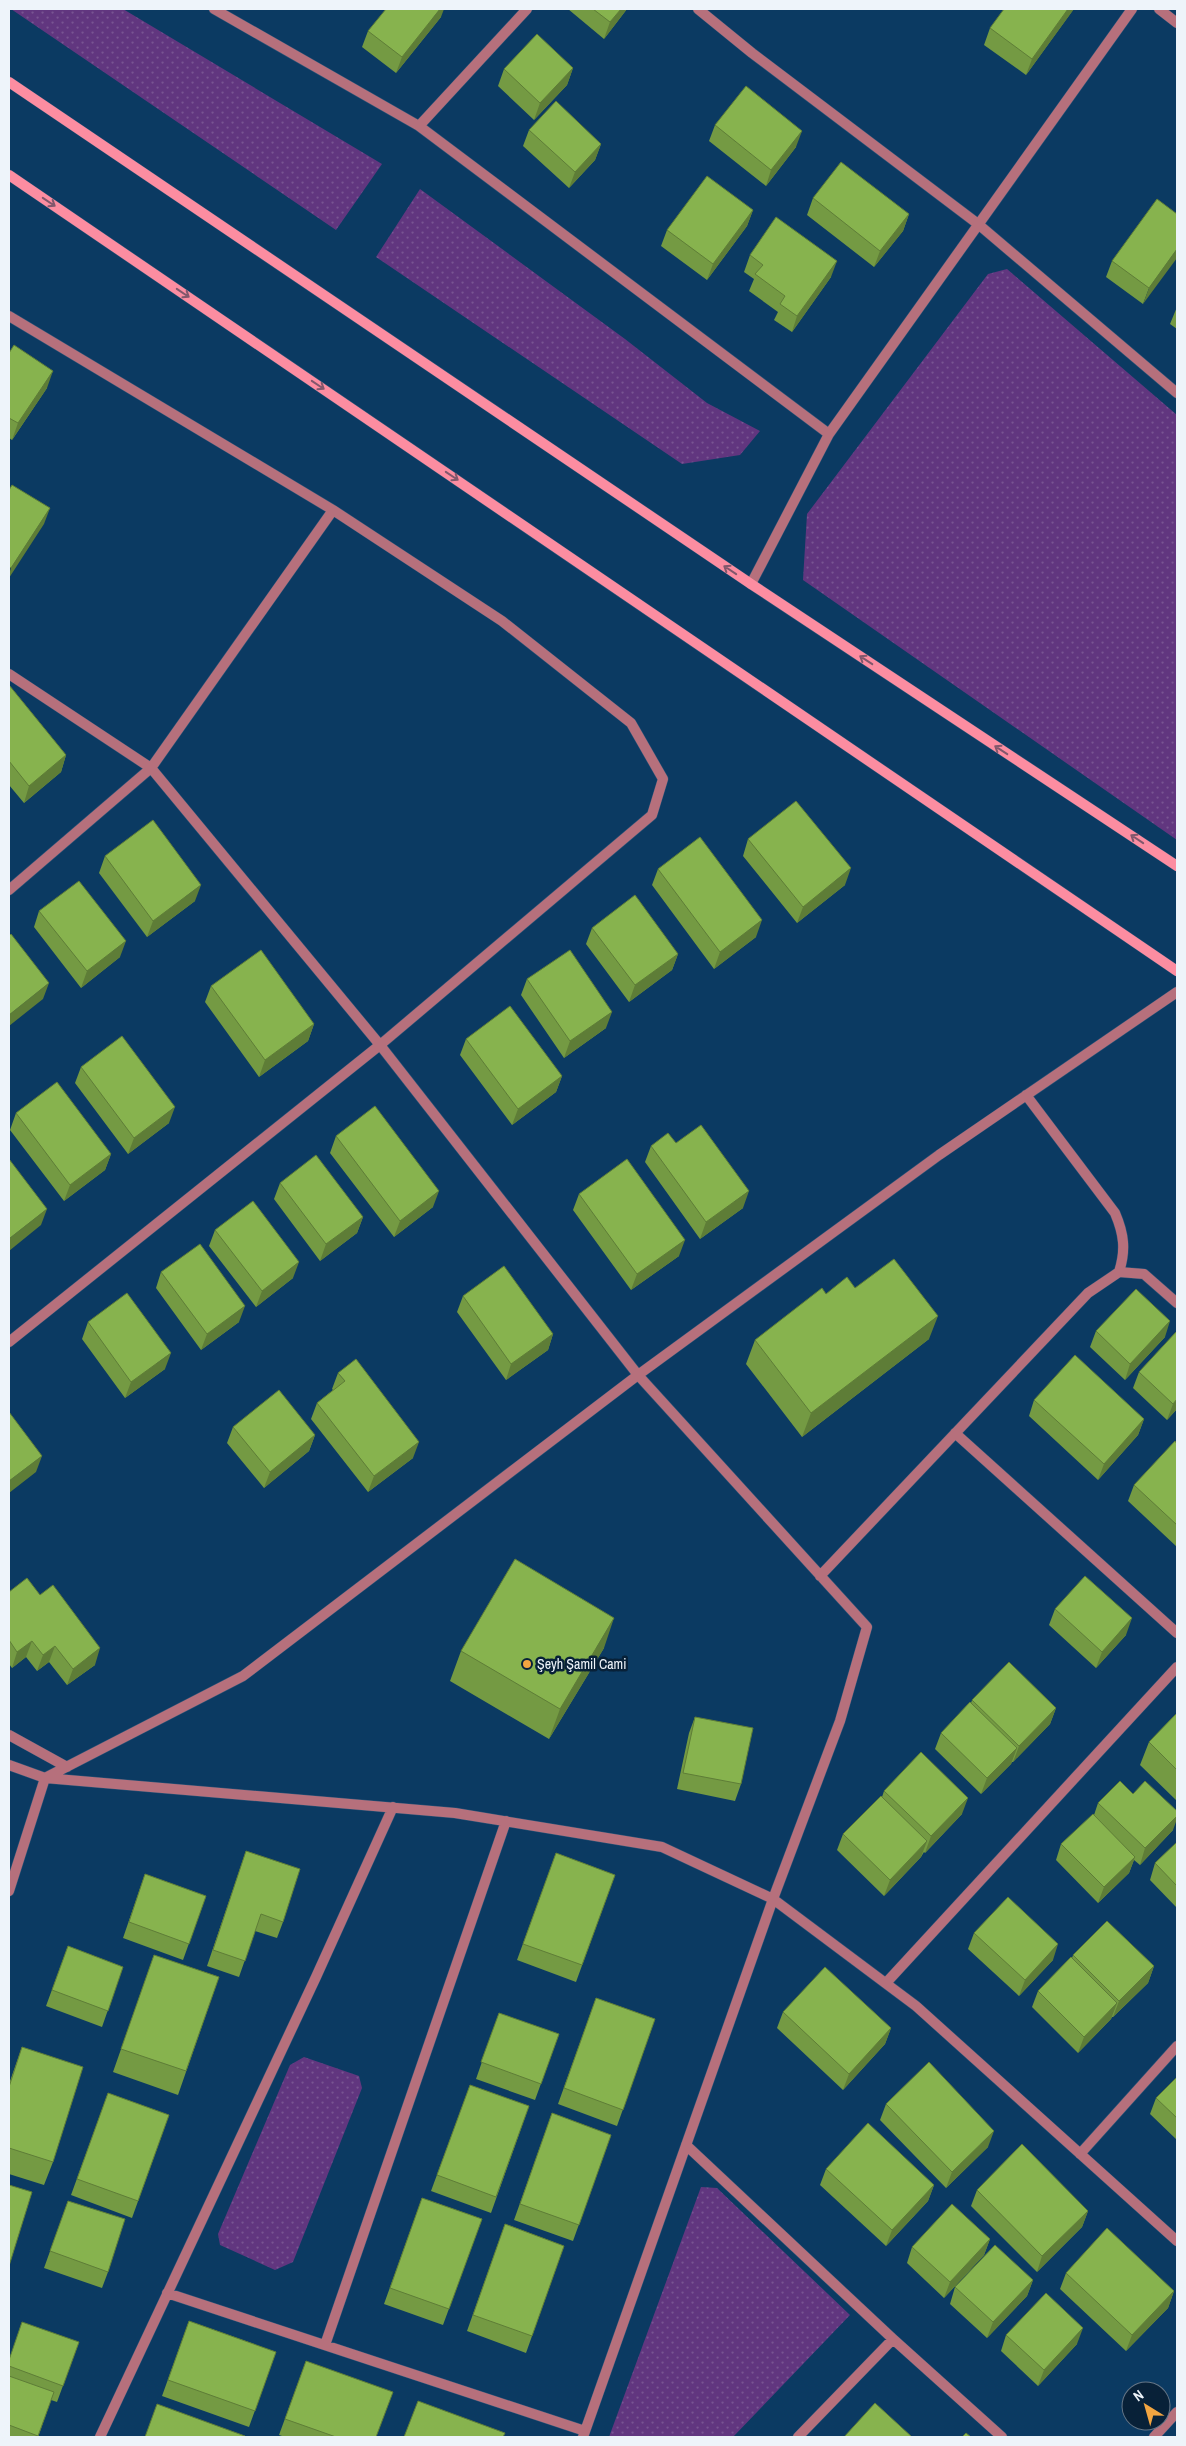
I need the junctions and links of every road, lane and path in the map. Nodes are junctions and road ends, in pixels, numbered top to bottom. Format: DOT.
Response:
graph roads {
  1 [pos="214,9"];
  2 [pos="528,9"];
  3 [pos="698,9"];
  4 [pos="1132,9"];
  5 [pos="1159,9"];
  6 [pos="1177,22"];
  7 [pos="9,82"];
  8 [pos="419,126"];
  9 [pos="9,174"];
  10 [pos="978,224"];
  11 [pos="9,316"];
  12 [pos="1177,393"];
  13 [pos="828,434"];
  14 [pos="333,510"];
  15 [pos="751,584"];
  16 [pos="9,674"];
  17 [pos="150,768"];
  18 [pos="1177,866"];
  19 [pos="9,890"];
  20 [pos="1177,971"];
  21 [pos="1177,992"];
  22 [pos="380,1045"];
  23 [pos="1026,1096"];
  24 [pos="1119,1272"];
  25 [pos="1177,1303"];
  26 [pos="9,1342"];
  27 [pos="638,1375"];
  28 [pos="955,1433"];
  29 [pos="820,1576"];
  30 [pos="1177,1633"];
  31 [pos="1177,1667"];
  32 [pos="9,1735"];
  33 [pos="9,1765"];
  34 [pos="67,1768"];
  35 [pos="46,1778"];
  36 [pos="393,1807"];
  37 [pos="506,1821"];
  38 [pos="9,1890"];
  39 [pos="773,1899"];
  40 [pos="886,1984"];
  41 [pos="1177,2046"];
  42 [pos="686,2145"];
  43 [pos="1080,2154"];
  44 [pos="1177,2241"];
  45 [pos="167,2293"];
  46 [pos="893,2339"];
  47 [pos="326,2345"];
  48 [pos="1177,2412"];
  49 [pos="584,2434"];
  50 [pos="100,2437"];
  51 [pos="798,2437"];
  52 [pos="1002,2437"];
  53 [pos="1154,2437"];
  1 -- 8 [label="street"];
  2 -- 8 [label="street"];
  3 -- 10 [label="street"];
  4 -- 10 [label="street"];
  5 -- 6 [label="street"];
  15 -- 7 [label="street, one-way"];
  8 -- 13 [label="street"];
  9 -- 20 [label="street, one-way"];
  10 -- 12 [label="street"];
  10 -- 13 [label="street"];
  11 -- 14 [label="street"];
  13 -- 15 [label="street"];
  14 -- 17 [label="street"];
  14 -- 22 [label="street"];
  18 -- 15 [label="street, one-way"];
  16 -- 17 [label="street"];
  17 -- 19 [label="street"];
  17 -- 22 [label="street"];
  21 -- 23 [label="street"];
  22 -- 26 [label="street"];
  22 -- 27 [label="street"];
  23 -- 24 [label="street"];
  23 -- 27 [label="street"];
  24 -- 25 [label="street"];
  24 -- 28 [label="street"];
  27 -- 29 [label="street"];
  27 -- 34 [label="street"];
  28 -- 29 [label="street"];
  28 -- 30 [label="street"];
  29 -- 39 [label="street"];
  31 -- 40 [label="street"];
  32 -- 34 [label="street"];
  33 -- 35 [label="street"];
  34 -- 35 [label="street"];
  35 -- 36 [label="street"];
  35 -- 38 [label="street"];
  36 -- 37 [label="street"];
  36 -- 45 [label="street"];
  37 -- 39 [label="street"];
  37 -- 47 [label="street"];
  39 -- 40 [label="street"];
  39 -- 42 [label="street"];
  40 -- 43 [label="street"];
  41 -- 43 [label="street"];
  42 -- 46 [label="street"];
  42 -- 49 [label="street"];
  43 -- 44 [label="street"];
  45 -- 47 [label="street"];
  45 -- 50 [label="street"];
  46 -- 51 [label="street"];
  46 -- 52 [label="street"];
  47 -- 49 [label="street"];
  48 -- 53 [label="street"];
}
